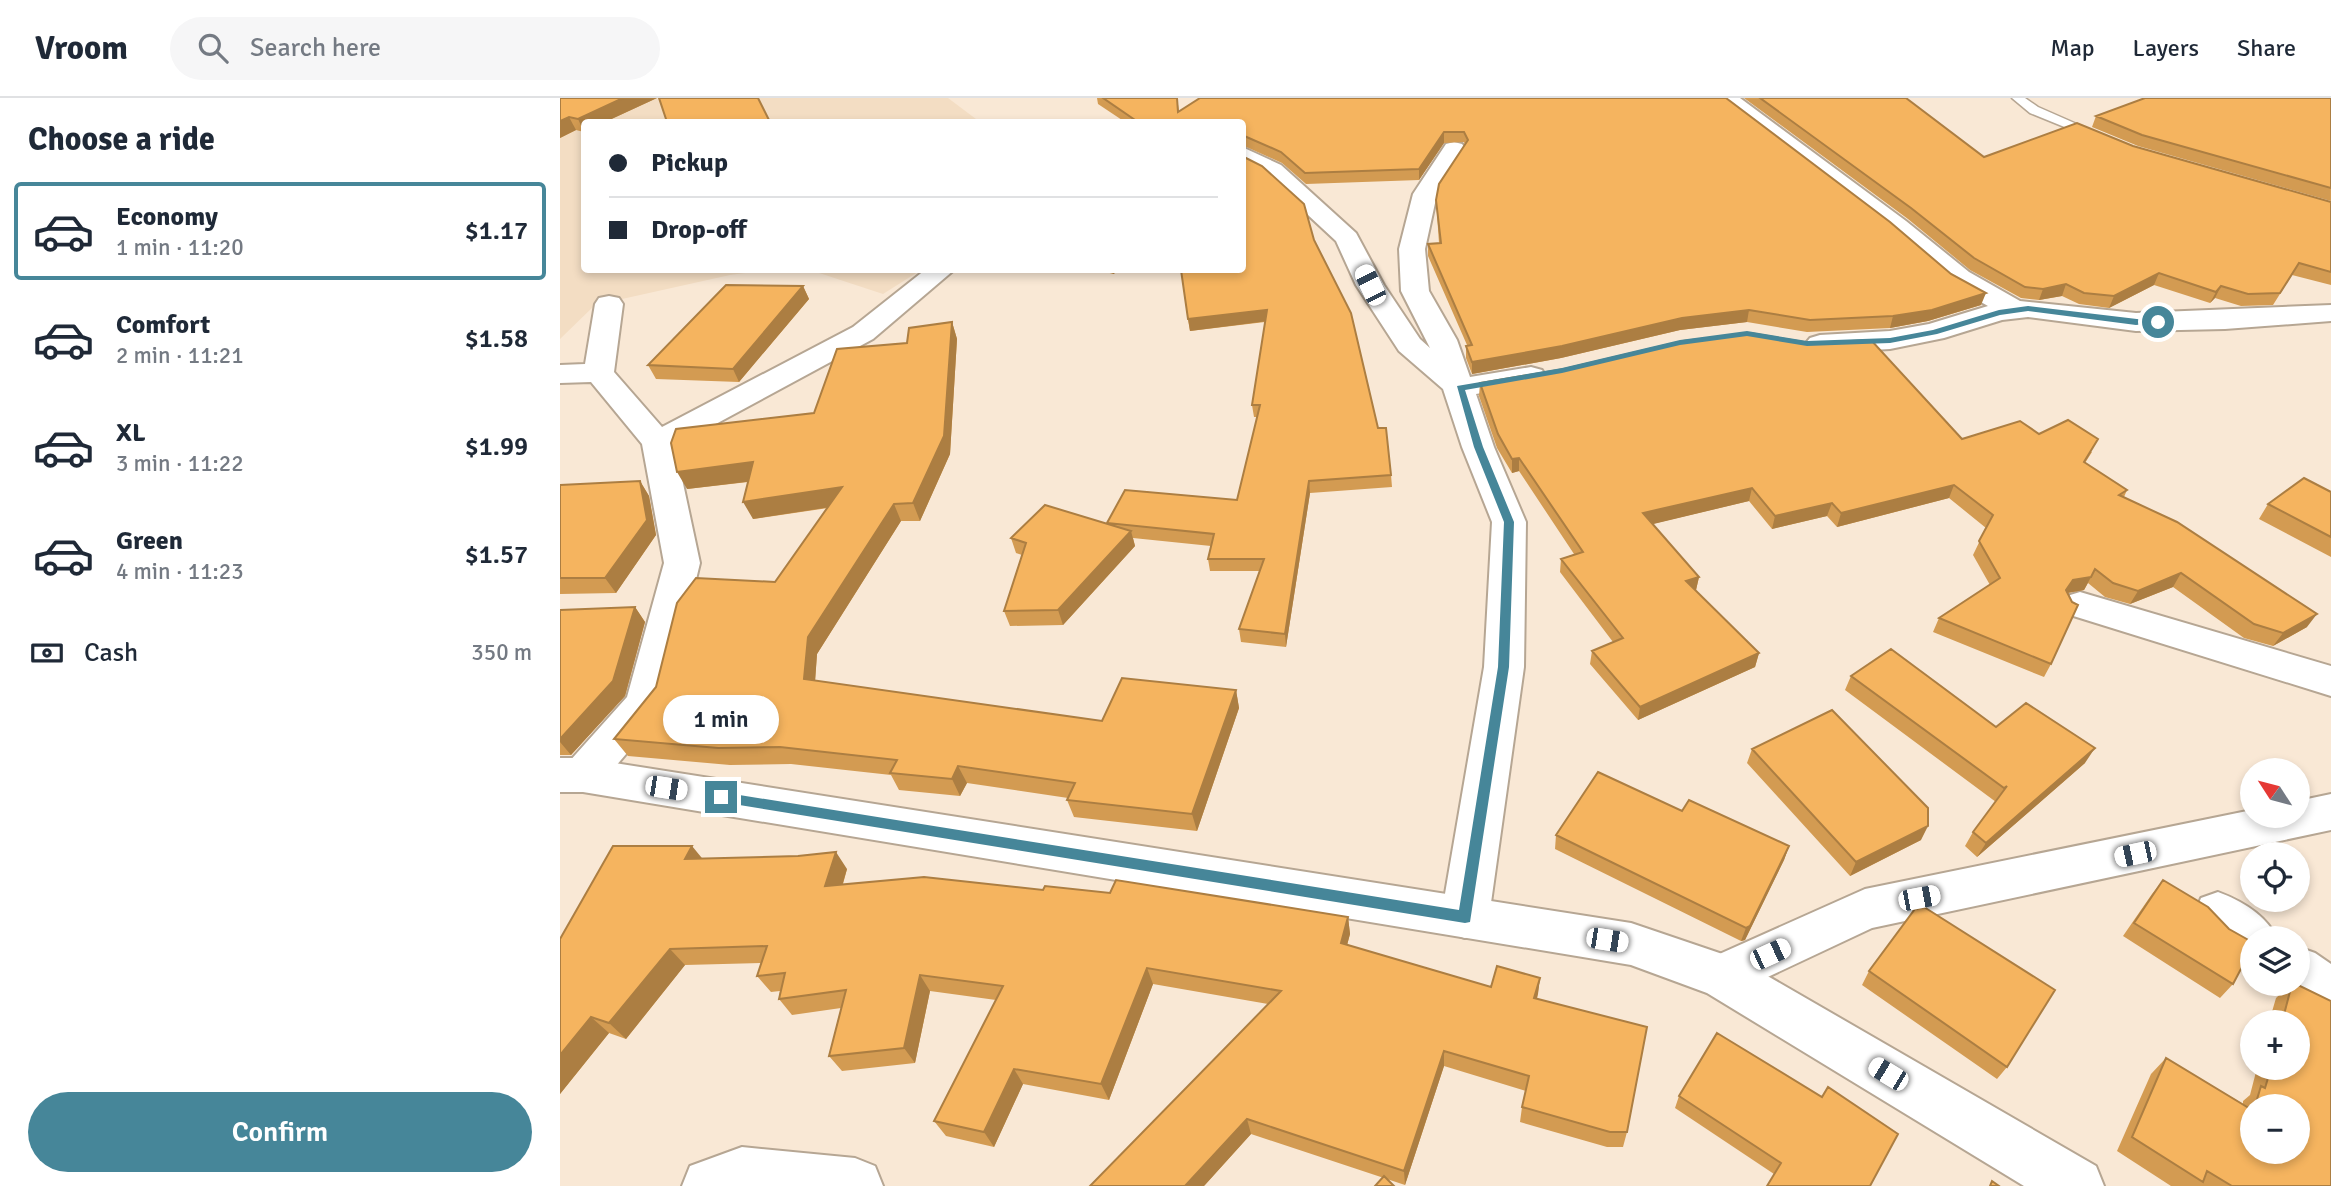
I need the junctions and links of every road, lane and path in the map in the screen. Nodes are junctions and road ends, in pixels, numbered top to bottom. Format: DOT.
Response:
graph roads {
  1 [pos="1727,98"];
  2 [pos="2018,98"];
  3 [pos="2108,141"];
  4 [pos="1454,149"];
  5 [pos="1246,156"];
  6 [pos="937,273"];
  7 [pos="609,304"];
  8 [pos="2015,310"];
  9 [pos="2331,313"];
  10 [pos="1795,342"];
  11 [pos="1562,370"];
  12 [pos="599,373"];
  13 [pos="560,374"];
  14 [pos="1460,388"];
  15 [pos="658,442"];
  16 [pos="2080,605"];
  17 [pos="2331,681"];
  18 [pos="571,775"];
  19 [pos="2331,812"];
  20 [pos="1465,917"];
  21 [pos="1723,976"];
  22 [pos="2310,978"];
  23 [pos="2331,993"];
  24 [pos="710,1186"];
  25 [pos="855,1186"];
  26 [pos="2076,1186"];
  1 -- 8 [label="main road"];
  2 -- 3 [label="lane"];
  4 -- 14 [label="main road"];
  5 -- 14 [label="main road"];
  6 -- 15 [label="main road"];
  7 -- 12 [label="main road"];
  8 -- 9 [label="main road"];
  8 -- 10 [label="main road"];
  11 -- 14 [label="main road"];
  12 -- 13 [label="main road"];
  12 -- 15 [label="main road"];
  14 -- 20 [label="main road"];
  15 -- 18 [label="main road"];
  16 -- 17 [label="main road"];
  18 -- 20 [label="main road"];
  19 -- 21 [label="main road"];
  20 -- 21 [label="main road"];
  21 -- 26 [label="main road"];
  22 -- 23 [label="main road"];
  24 -- 25 [label="main road"];
}
